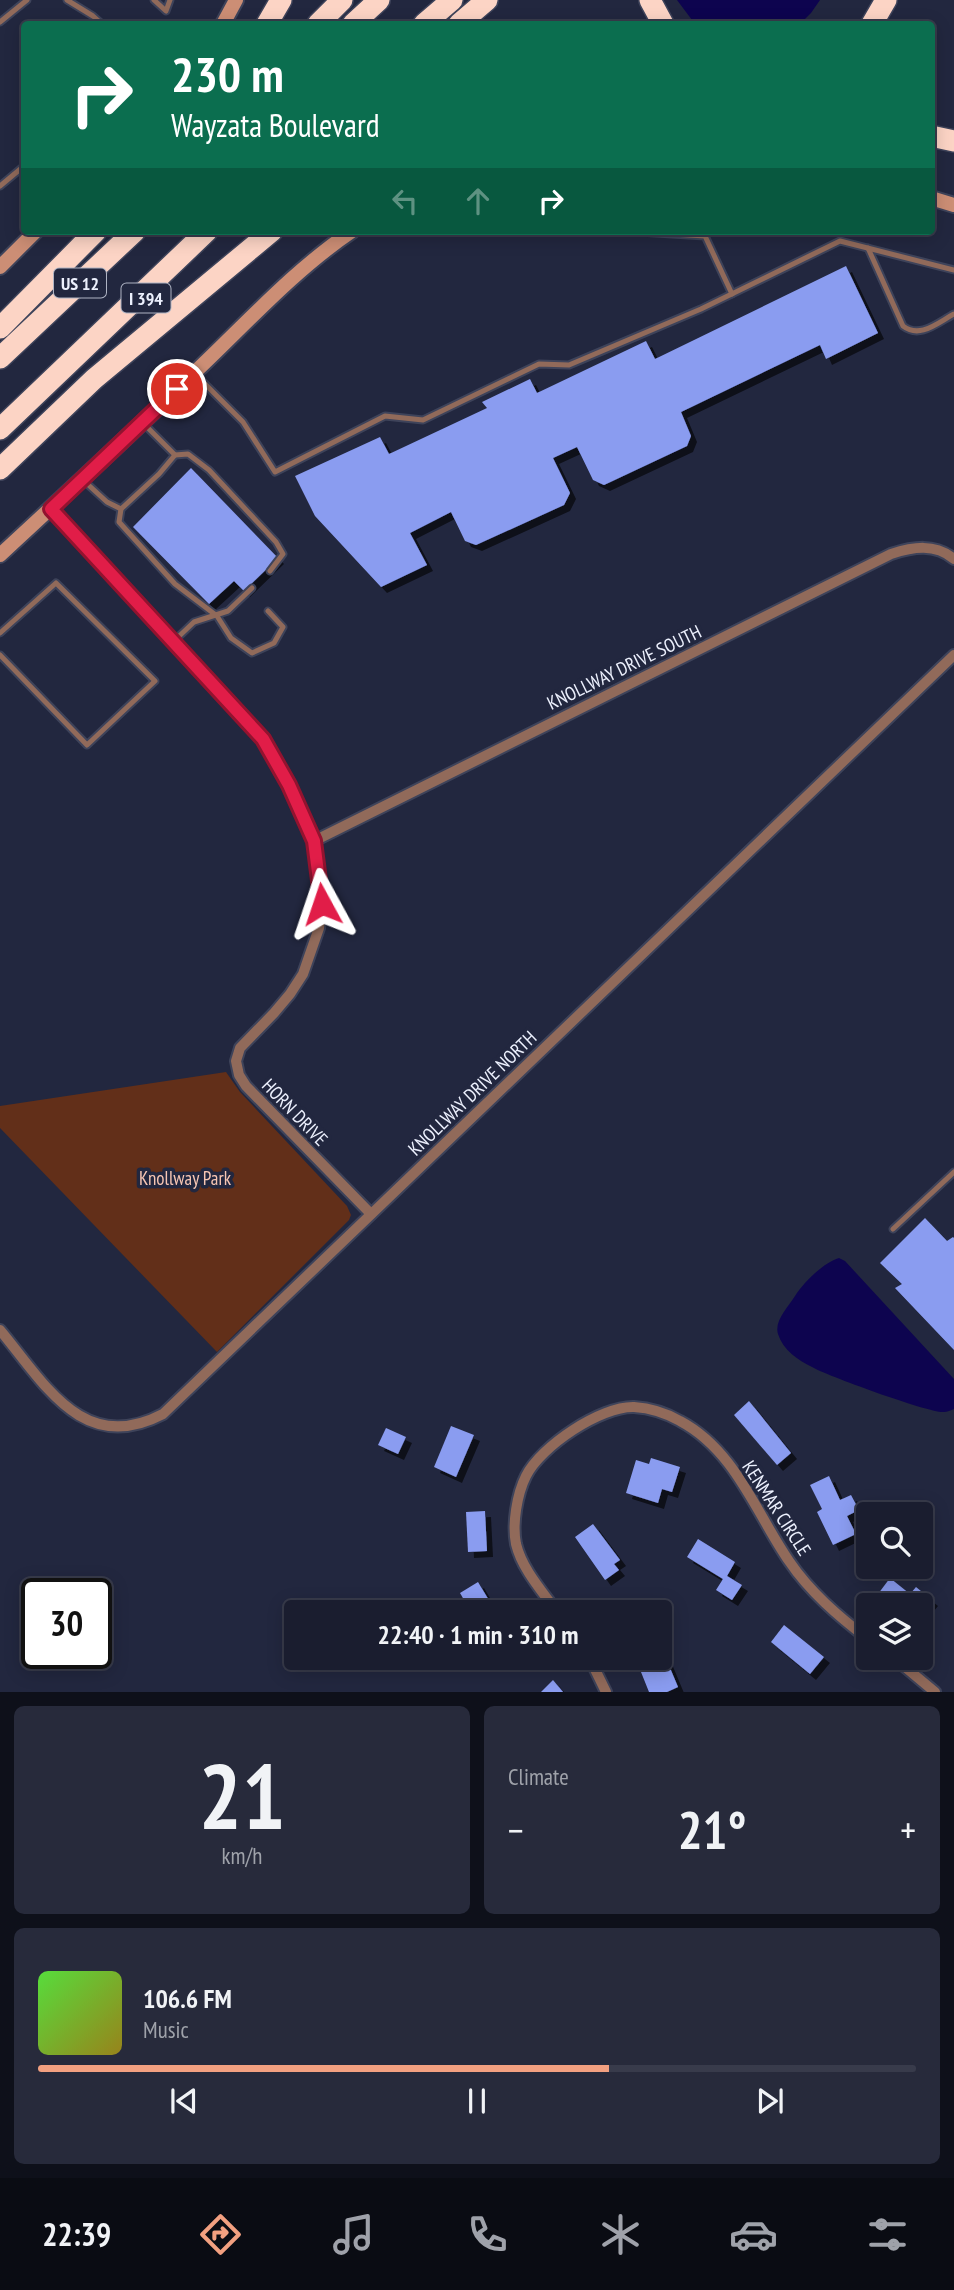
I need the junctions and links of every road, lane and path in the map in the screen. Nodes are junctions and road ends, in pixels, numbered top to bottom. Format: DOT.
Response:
graph roads {
  1 [pos="27,0"];
  2 [pos="67,0"];
  3 [pos="154,0"];
  4 [pos="170,0"];
  5 [pos="236,0"];
  6 [pos="281,0"];
  7 [pos="342,0"];
  8 [pos="379,0"];
  9 [pos="452,0"];
  10 [pos="487,0"];
  11 [pos="650,0"];
  12 [pos="886,0"];
  13 [pos="99,21"];
  14 [pos="225,21"];
  15 [pos="269,21"];
  16 [pos="321,21"];
  17 [pos="356,21"];
  18 [pos="428,21"];
  19 [pos="462,21"];
  20 [pos="661,21"];
  21 [pos="874,21"];
  22 [pos="0,22"];
  23 [pos="935,137"];
  24 [pos="954,141"];
  25 [pos="21,169"];
  26 [pos="0,187"];
  27 [pos="935,199"];
  28 [pos="954,205"];
  29 [pos="31,235"];
  30 [pos="92,235"];
  31 [pos="118,235"];
  32 [pos="131,235"];
  33 [pos="202,235"];
  34 [pos="221,235"];
  35 [pos="267,235"];
  36 [pos="346,235"];
  37 [pos="689,235"];
  38 [pos="868,248"];
  39 [pos="2,260"];
  40 [pos="954,270"];
  41 [pos="732,294"];
  42 [pos="954,314"];
  43 [pos="0,328"];
  44 [pos="24,335"];
  45 [pos="0,358"];
  46 [pos="66,364"];
  47 [pos="194,373"];
  48 [pos="142,422"];
  49 [pos="0,429"];
  50 [pos="175,455"];
  51 [pos="0,469"];
  52 [pos="82,480"];
  53 [pos="51,509"];
  54 [pos="121,509"];
  55 [pos="0,555"];
  56 [pos="954,559"];
  57 [pos="270,571"];
  58 [pos="252,588"];
  59 [pos="268,611"];
  60 [pos="218,616"];
  61 [pos="0,633"];
  62 [pos="174,641"];
  63 [pos="0,655"];
  64 [pos="954,655"];
  65 [pos="314,841"];
  66 [pos="954,1172"];
  67 [pos="371,1214"];
  68 [pos="893,1228"];
  69 [pos="0,1330"];
  70 [pos="549,1600"];
  71 [pos="856,1630"];
  72 [pos="596,1670"];
  73 [pos="908,1670"];
  74 [pos="606,1692"];
  75 [pos="935,1692"];
  1 -- 22 [label="lane"];
  2 -- 13 [label="lane"];
  3 -- 4 [label="lane"];
  5 -- 14 [label="street"];
  6 -- 15 [label="highway"];
  7 -- 16 [label="highway"];
  8 -- 17 [label="highway"];
  9 -- 18 [label="highway"];
  10 -- 19 [label="highway"];
  11 -- 20 [label="highway"];
  12 -- 21 [label="highway"];
  23 -- 24 [label="highway"];
  25 -- 26 [label="lane"];
  27 -- 28 [label="street"];
  29 -- 39 [label="street"];
  30 -- 43 [label="highway"];
  31 -- 44 [label="highway"];
  32 -- 44 [label="highway, US 12"];
  33 -- 46 [label="highway, US 12"];
  34 -- 46 [label="highway, I 394"];
  35 -- 51 [label="highway"];
  36 -- 47 [label="street"];
  37 -- 41 [label="lane"];
  38 -- 40 [label="lane"];
  38 -- 41 [label="lane"];
  38 -- 42 [label="lane"];
  41 -- 47 [label="lane"];
  44 -- 45 [label="highway"];
  46 -- 49 [label="highway, I 394"];
  47 -- 48 [label="street"];
  48 -- 50 [label="lane"];
  48 -- 52 [label="street"];
  50 -- 54 [label="lane"];
  50 -- 57 [label="lane"];
  52 -- 53 [label="street"];
  52 -- 54 [label="lane"];
  53 -- 55 [label="street"];
  53 -- 62 [label="street, HORN DRIVE"];
  54 -- 60 [label="lane"];
  56 -- 65 [label="street, KNOLLWAY DRIVE SOUTH"];
  58 -- 60 [label="lane"];
  59 -- 60 [label="lane"];
  60 -- 62 [label="lane"];
  61 -- 63 [label="lane"];
  62 -- 65 [label="street, HORN DRIVE"];
  64 -- 67 [label="street, KNOLLWAY DRIVE NORTH"];
  65 -- 67 [label="street, HORN DRIVE"];
  66 -- 68 [label="lane"];
  67 -- 69 [label="street, KNOLLWAY DRIVE NORTH"];
  70 -- 71 [label="street, KENMAR CIRCLE"];
  72 -- 74 [label="street"];
  73 -- 75 [label="street"];
}
